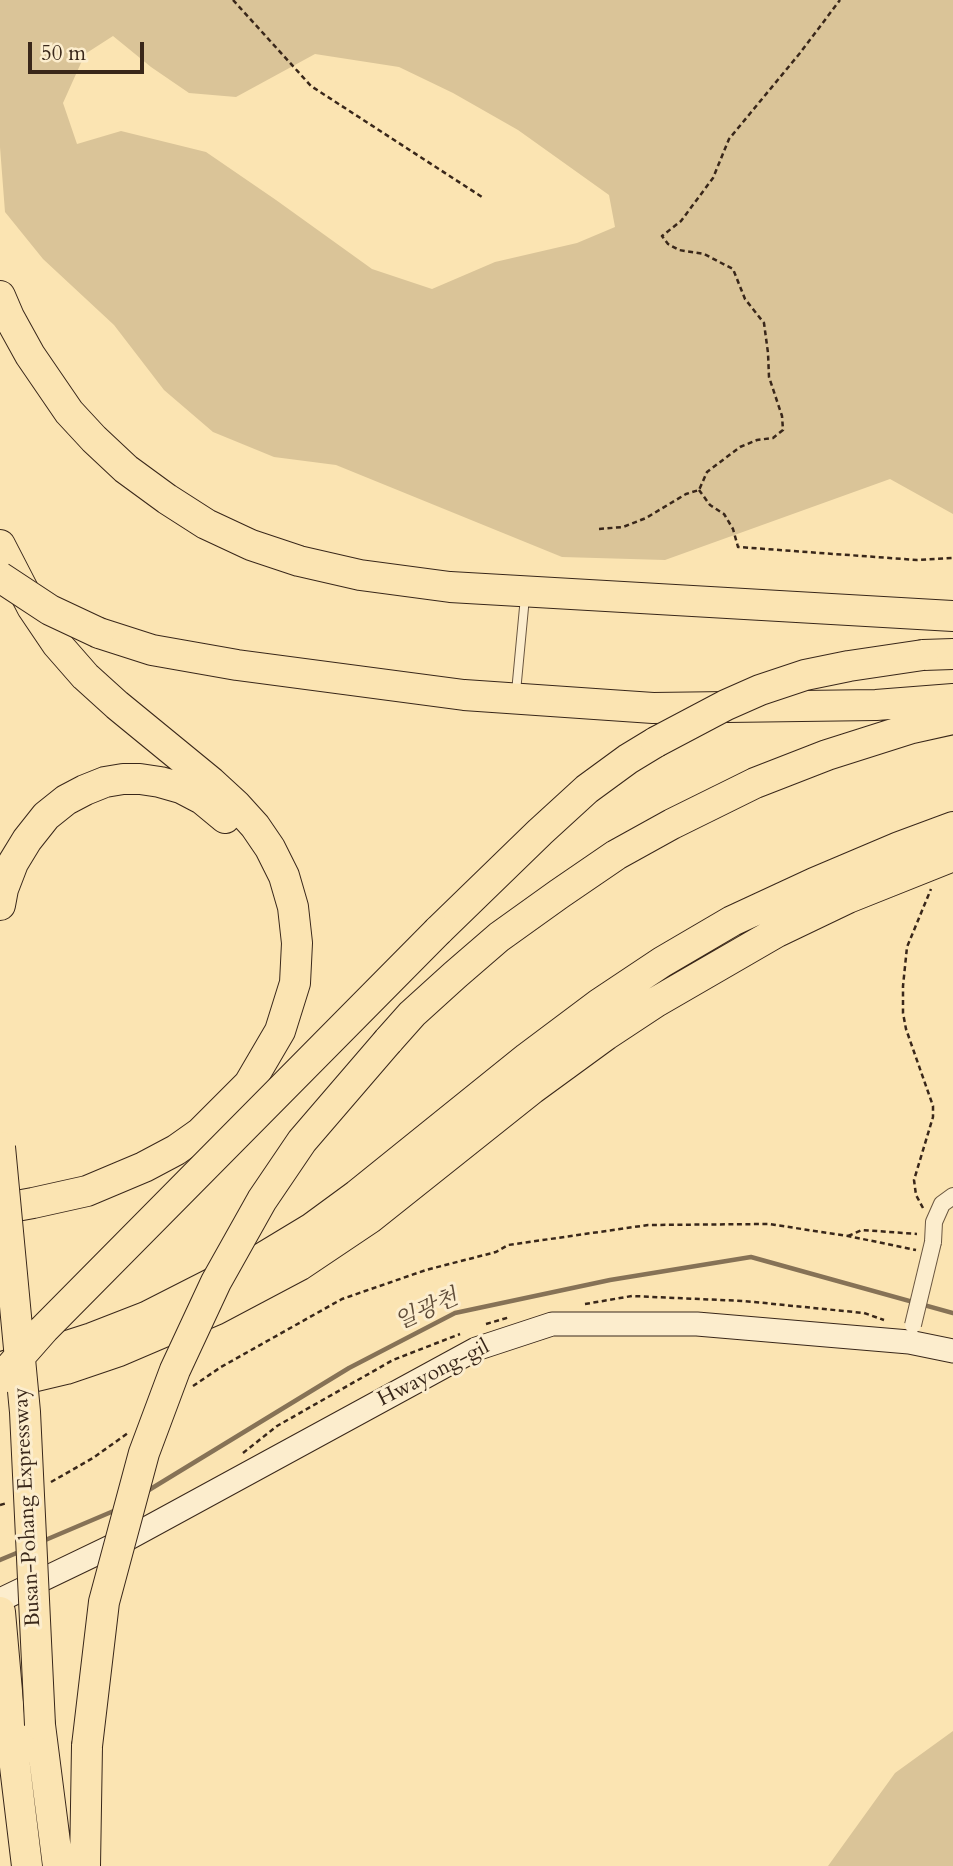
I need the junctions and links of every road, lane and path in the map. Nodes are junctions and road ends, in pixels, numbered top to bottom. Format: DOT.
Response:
graph roads {
  1 [pos="233,0"];
  2 [pos="840,0"];
  3 [pos="482,197"];
  4 [pos="0,296"];
  5 [pos="699,490"];
  6 [pos="598,529"];
  7 [pos="0,545"];
  8 [pos="953,558"];
  9 [pos="0,577"];
  10 [pos="525,591"];
  11 [pos="953,616"];
  12 [pos="953,654"];
  13 [pos="516,699"];
  14 [pos="953,699"];
  15 [pos="953,719"];
  16 [pos="953,827"];
  17 [pos="953,856"];
  18 [pos="932,886"];
  19 [pos="0,905"];
  20 [pos="0,1147"];
  21 [pos="0,1196"];
  22 [pos="953,1196"];
  23 [pos="0,1209"];
  24 [pos="848,1236"];
  25 [pos="932,1238"];
  26 [pos="911,1333"];
  27 [pos="953,1351"];
  28 [pos="0,1368"];
  29 [pos="0,1382"];
  30 [pos="189,1389"];
  31 [pos="136,1427"];
  32 [pos="49,1482"];
  33 [pos="16,1501"];
  34 [pos="0,1505"];
  35 [pos="0,1600"];
  36 [pos="0,1612"];
  37 [pos="0,1786"];
  38 [pos="17,1866"];
  39 [pos="27,1866"];
  40 [pos="58,1866"];
  41 [pos="85,1866"];
  1 -- 3 [label="path"];
  2 -- 5 [label="path"];
  4 -- 10 [label="highway"];
  5 -- 6 [label="path"];
  5 -- 8 [label="path"];
  7 -- 23 [label="highway"];
  9 -- 13 [label="highway, bridge"];
  10 -- 11 [label="highway"];
  10 -- 13 [label="lane"];
  12 -- 29 [label="highway, bridge"];
  13 -- 14 [label="highway"];
  15 -- 41 [label="highway, bridge"];
  16 -- 28 [label="highway"];
  17 -- 29 [label="highway"];
  18 -- 25 [label="path"];
  19 -- 21 [label="highway"];
  20 -- 40 [label="highway, Busan-Pohang Expressway, bridge"];
  22 -- 25 [label="street"];
  24 -- 25 [label="path"];
  24 -- 25 [label="path"];
  24 -- 30 [label="path"];
  25 -- 26 [label="street, bridge"];
  26 -- 27 [label="main road, Hwayong-gil"];
  26 -- 35 [label="main road, Hwayong-gil"];
  31 -- 32 [label="path"];
  33 -- 34 [label="path"];
  36 -- 39 [label="highway, Busan-Pohang Expressway"];
  37 -- 38 [label="highway"];
}
